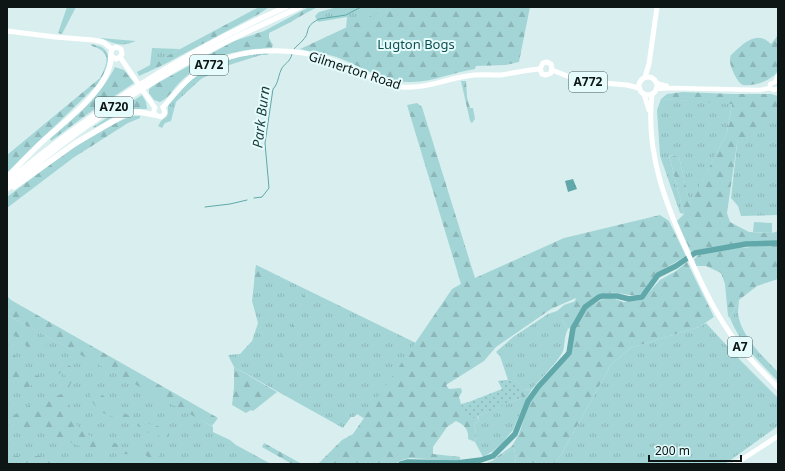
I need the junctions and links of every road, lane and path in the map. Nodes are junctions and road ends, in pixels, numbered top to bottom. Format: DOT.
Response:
graph roads {
  1 [pos="286,7"];
  2 [pos="300,7"];
  3 [pos="657,7"];
  4 [pos="7,31"];
  5 [pos="112,49"];
  6 [pos="111,56"];
  7 [pos="120,58"];
  8 [pos="649,64"];
  9 [pos="540,69"];
  10 [pos="552,70"];
  11 [pos="778,76"];
  12 [pos="645,77"];
  13 [pos="653,78"];
  14 [pos="775,82"];
  15 [pos="639,85"];
  16 [pos="656,86"];
  17 [pos="770,88"];
  18 [pos="777,89"];
  19 [pos="644,94"];
  20 [pos="652,94"];
  21 [pos="163,107"];
  22 [pos="155,108"];
  23 [pos="650,113"];
  24 [pos="155,115"];
  25 [pos="7,177"];
  26 [pos="7,182"];
  27 [pos="7,189"];
  28 [pos="7,192"];
  29 [pos="778,388"];
  30 [pos="778,436"];
  31 [pos="735,464"];
  1 -- 26 [label="highway, A720"];
  2 -- 27 [label="highway, A720"];
  3 -- 8 [label="main road"];
  4 -- 5 [label="main road"];
  5 -- 6 [label="main road"];
  5 -- 7 [label="main road"];
  6 -- 7 [label="main road"];
  6 -- 25 [label="highway"];
  7 -- 22 [label="main road"];
  8 -- 12 [label="main road"];
  8 -- 13 [label="main road"];
  9 -- 10 [label="main road, A772"];
  9 -- 10 [label="main road, A772"];
  9 -- 21 [label="main road, Gilmerton Road / A772"];
  10 -- 15 [label="main road, A772"];
  11 -- 14 [label="main road"];
  12 -- 13 [label="main road"];
  12 -- 15 [label="main road"];
  13 -- 16 [label="main road"];
  14 -- 17 [label="main road"];
  14 -- 18 [label="main road"];
  15 -- 19 [label="main road"];
  16 -- 17 [label="main road"];
  16 -- 20 [label="main road"];
  17 -- 18 [label="main road"];
  19 -- 20 [label="main road"];
  19 -- 23 [label="main road, A7"];
  20 -- 23 [label="main road, A7"];
  21 -- 22 [label="main road"];
  21 -- 24 [label="main road, A772"];
  22 -- 24 [label="main road"];
  23 -- 29 [label="main road, A7"];
  24 -- 28 [label="highway"];
  30 -- 31 [label="main road"];
}
